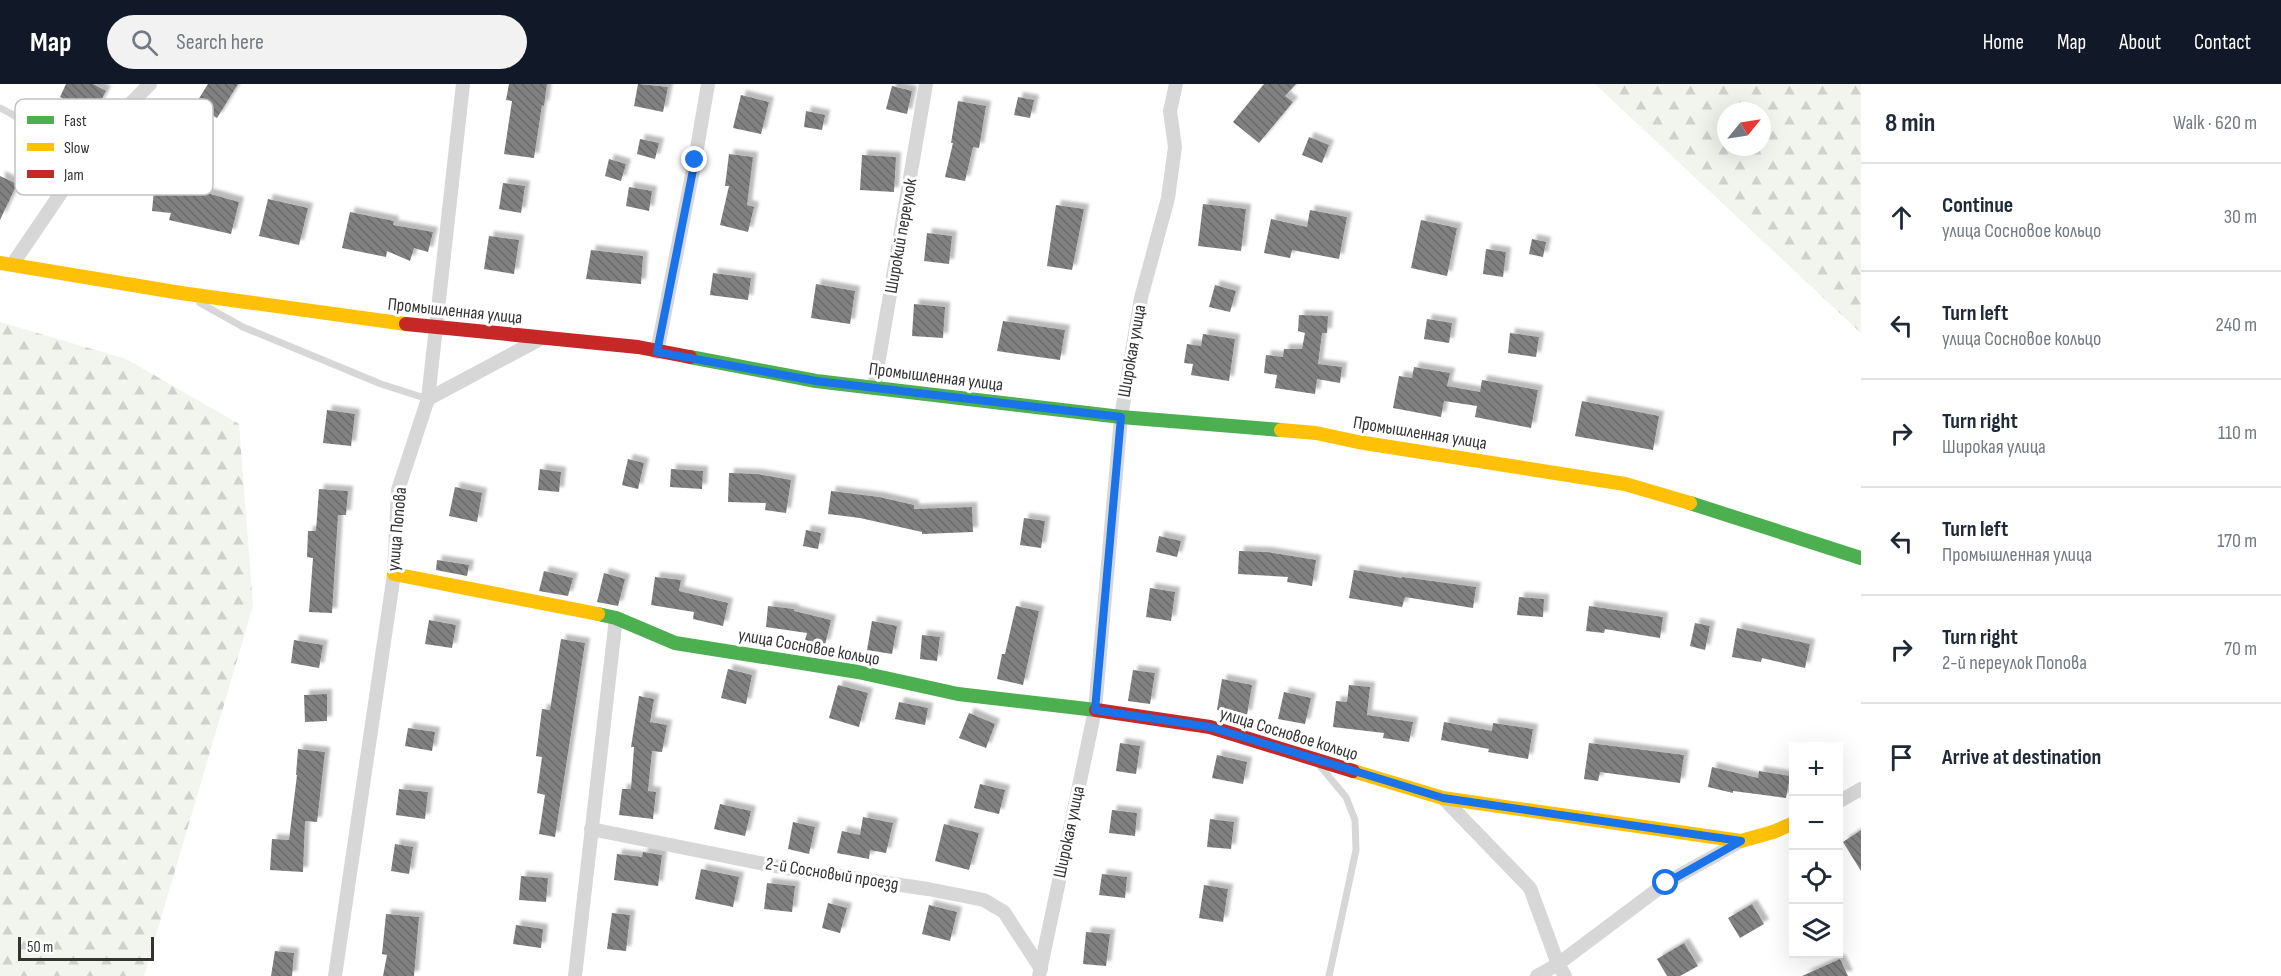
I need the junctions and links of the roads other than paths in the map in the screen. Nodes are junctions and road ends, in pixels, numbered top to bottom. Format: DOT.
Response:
graph roads {
  1 [pos="150,84"];
  2 [pos="464,84"];
  3 [pos="708,84"];
  4 [pos="926,84"];
  5 [pos="1176,84"];
  6 [pos="135,99"];
  7 [pos="0,108"];
  8 [pos="15,116"];
  9 [pos="59,195"];
  10 [pos="6,264"];
  11 [pos="182,293"];
  12 [pos="437,328"];
  13 [pos="542,338"];
  14 [pos="657,352"];
  15 [pos="874,388"];
  16 [pos="428,399"];
  17 [pos="1121,417"];
  18 [pos="1861,558"];
  19 [pos="394,574"];
  20 [pos="616,618"];
  21 [pos="1095,710"];
  22 [pos="1314,760"];
  23 [pos="1861,789"];
  24 [pos="1443,798"];
  25 [pos="1843,800"];
  26 [pos="1789,825"];
  27 [pos="591,829"];
  28 [pos="1741,841"];
  29 [pos="1562,970"];
  30 [pos="1040,973"];
  31 [pos="335,976"];
  32 [pos="575,976"];
  33 [pos="1329,976"];
  34 [pos="1537,976"];
  1 -- 6 [label="street"];
  2 -- 12 [label="street, улица Попова"];
  3 -- 14 [label="street"];
  4 -- 15 [label="street, Широкий переулок"];
  5 -- 17 [label="street, Широкая улица"];
  7 -- 8 [label="lane"];
  9 -- 10 [label="street"];
  10 -- 11 [label="street, Промышленная улица"];
  11 -- 12 [label="street, Промышленная улица"];
  11 -- 16 [label="lane"];
  12 -- 13 [label="street, Промышленная улица"];
  12 -- 16 [label="street, улица Попова"];
  13 -- 14 [label="street, Промышленная улица"];
  13 -- 16 [label="street"];
  14 -- 15 [label="street, Промышленная улица"];
  15 -- 17 [label="street, Промышленная улица"];
  16 -- 19 [label="street, улица Попова"];
  17 -- 18 [label="street, Промышленная улица"];
  17 -- 21 [label="street, Широкая улица"];
  19 -- 20 [label="street, улица Сосновое кольцо"];
  19 -- 31 [label="street, улица Попова"];
  20 -- 21 [label="street, улица Сосновое кольцо"];
  20 -- 27 [label="street"];
  21 -- 22 [label="street, улица Сосновое кольцо"];
  21 -- 30 [label="street, Широкая улица"];
  22 -- 24 [label="street, улица Сосновое кольцо"];
  22 -- 33 [label="lane"];
  23 -- 25 [label="street"];
  24 -- 28 [label="street, улица Сосновое кольцо"];
  24 -- 29 [label="street"];
  26 -- 28 [label="street, улица Сосновое кольцо"];
  27 -- 30 [label="street, 2-й Сосновый проезд"];
  27 -- 32 [label="street"];
  28 -- 29 [label="street, улица Сосновое кольцо"];
  29 -- 34 [label="street, улица Сосновое кольцо"];
}
